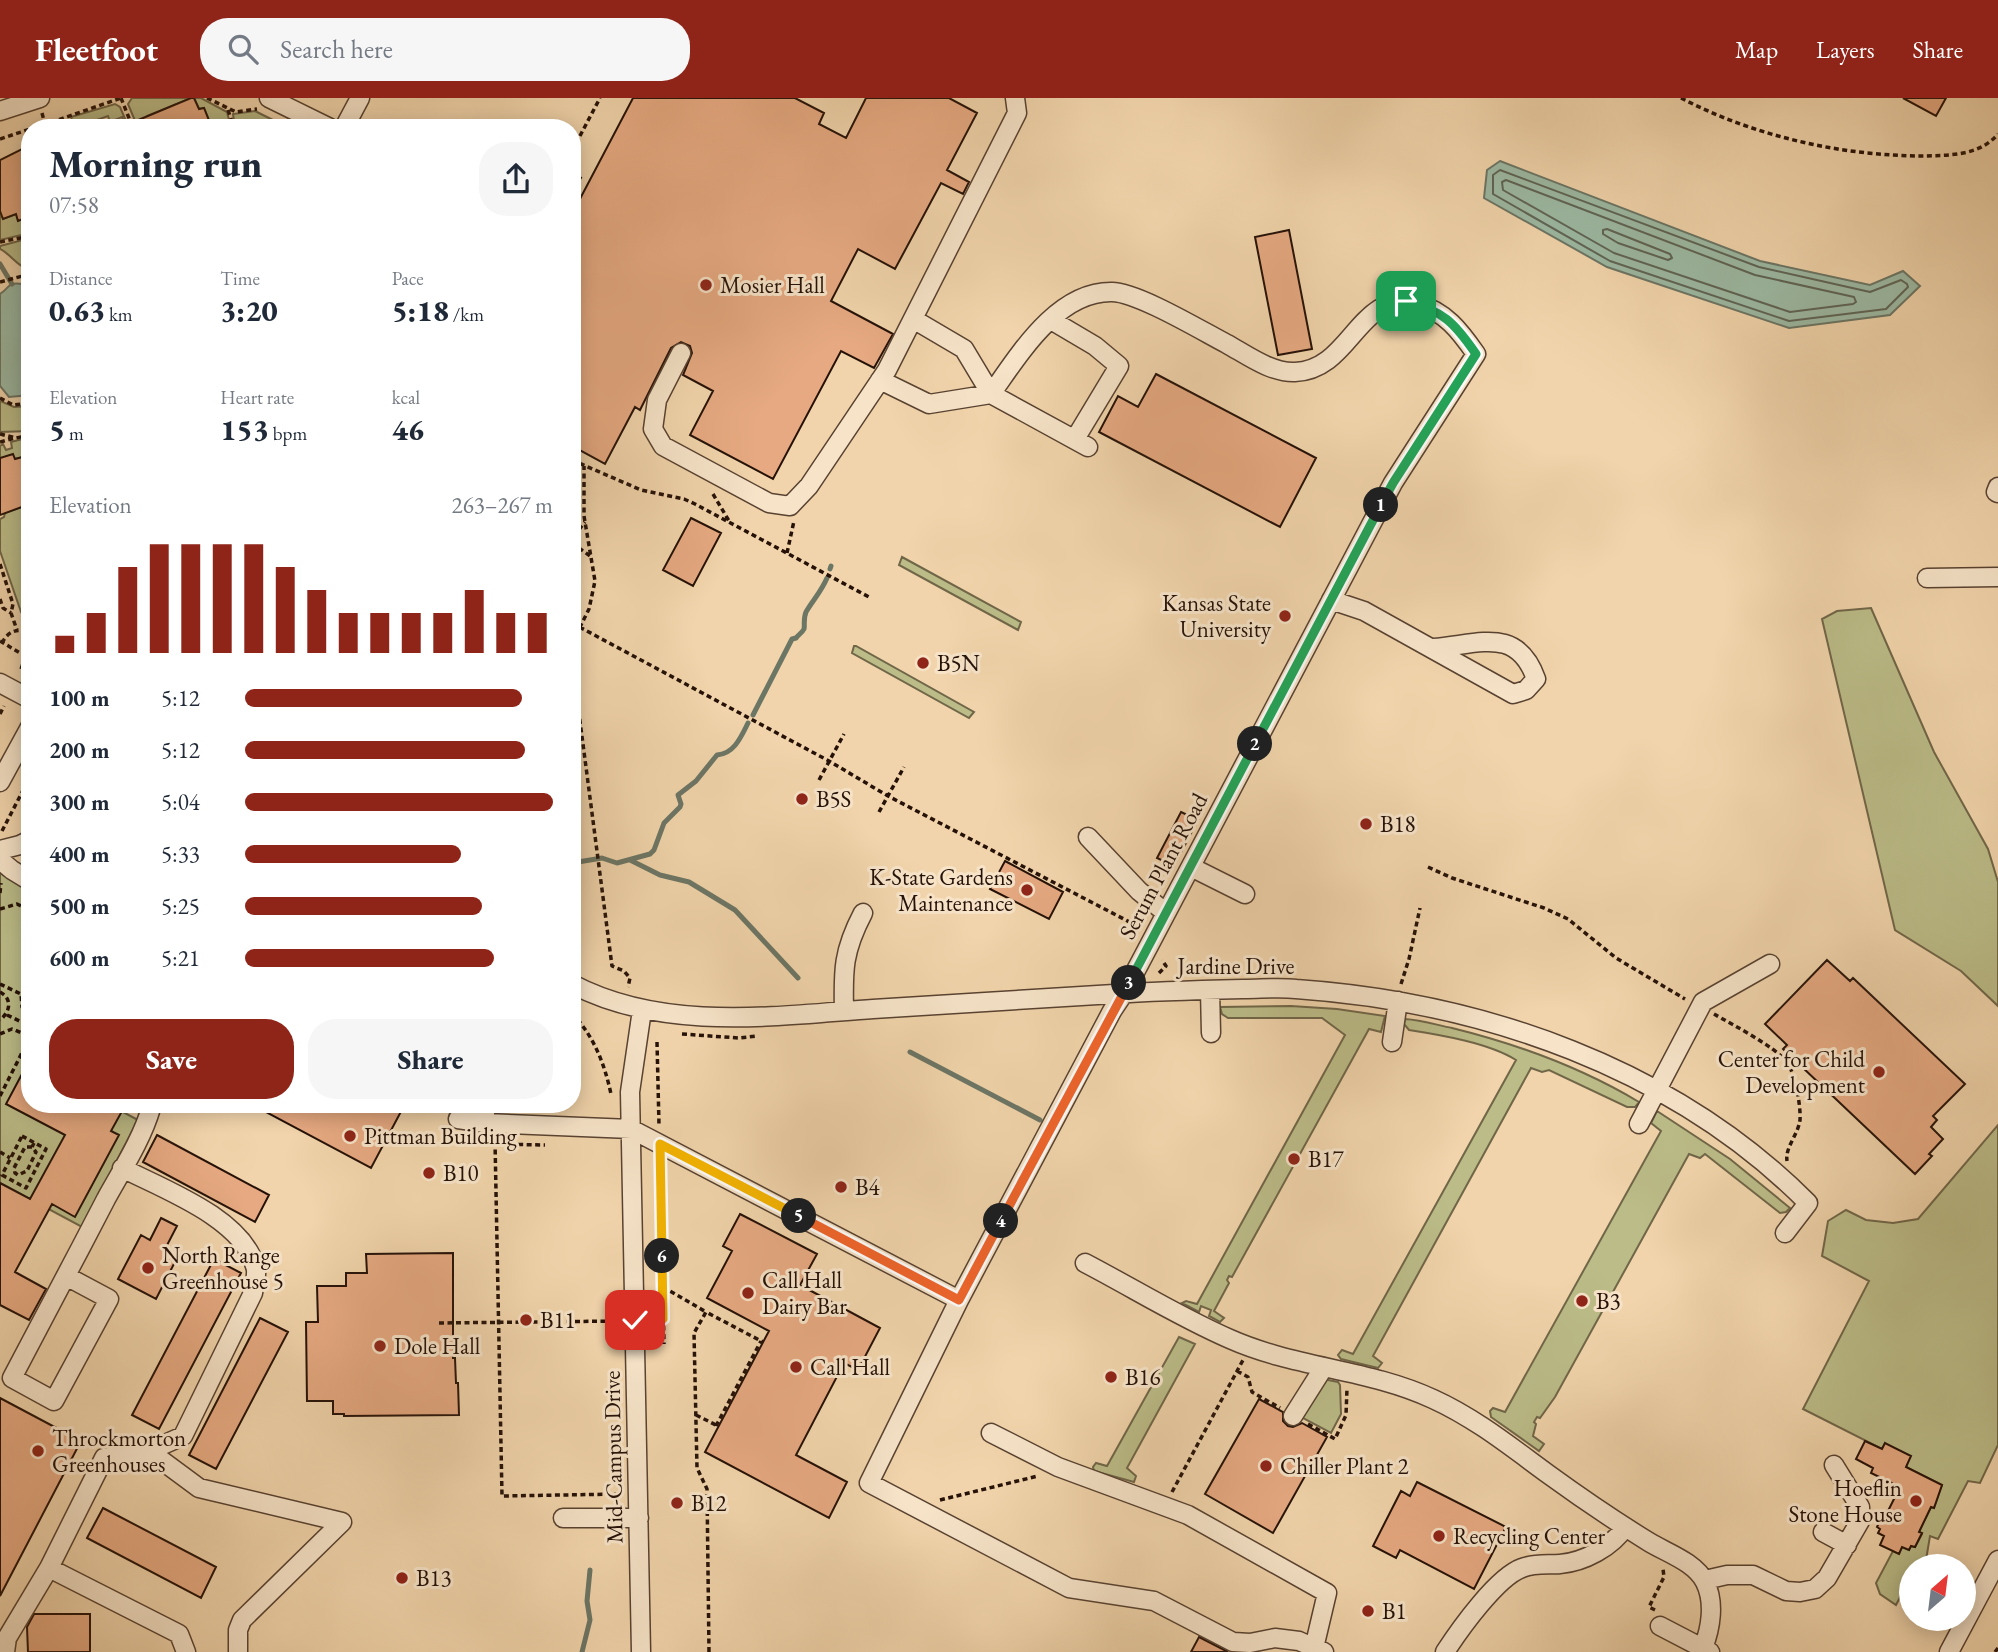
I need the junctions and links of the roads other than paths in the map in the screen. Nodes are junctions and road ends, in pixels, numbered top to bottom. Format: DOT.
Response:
graph roads {
  1 [pos="40,98"];
  2 [pos="360,98"];
  3 [pos="1015,98"];
  4 [pos="264,103"];
  5 [pos="0,111"];
  6 [pos="306,119"];
  7 [pos="349,119"];
  8 [pos="913,319"];
  9 [pos="1051,320"];
  10 [pos="681,353"];
  11 [pos="880,380"];
  12 [pos="992,394"];
  13 [pos="1998,487"];
  14 [pos="1998,493"];
  15 [pos="1998,577"];
  16 [pos="1927,578"];
  17 [pos="1331,600"];
  18 [pos="1433,648"];
  19 [pos="0,683"];
  20 [pos="21,694"];
  21 [pos="21,744"];
  22 [pos="0,782"];
  23 [pos="1088,837"];
  24 [pos="21,844"];
  25 [pos="0,850"];
  26 [pos="0,860"];
  27 [pos="1191,867"];
  28 [pos="21,876"];
  29 [pos="1245,894"];
  30 [pos="863,913"];
  31 [pos="1166,914"];
  32 [pos="1770,964"];
  33 [pos="581,987"];
  34 [pos="1210,990"];
  35 [pos="1124,993"];
  36 [pos="1398,1001"];
  37 [pos="642,1010"];
  38 [pos="844,1011"];
  39 [pos="1211,1033"];
  40 [pos="1392,1042"];
  41 [pos="1657,1091"];
  42 [pos="150,1113"];
  43 [pos="488,1113"];
  44 [pos="457,1119"];
  45 [pos="492,1123"];
  46 [pos="1639,1124"];
  47 [pos="631,1129"];
  48 [pos="122,1168"];
  49 [pos="1785,1233"];
  50 [pos="1085,1262"];
  51 [pos="66,1276"];
  52 [pos="959,1300"];
  53 [pos="1324,1367"];
  54 [pos="1293,1416"];
  55 [pos="991,1433"];
  56 [pos="149,1451"];
  57 [pos="1834,1465"];
  58 [pos="563,1518"];
  59 [pos="639,1518"];
  60 [pos="1625,1527"];
  61 [pos="1823,1532"];
  62 [pos="1847,1545"];
  63 [pos="1998,1560"];
  64 [pos="49,1567"];
  65 [pos="1704,1580"];
  66 [pos="1660,1626"];
  67 [pos="1319,1650"];
  68 [pos="1706,1650"];
  69 [pos="5,1652"];
  70 [pos="186,1652"];
  71 [pos="238,1652"];
  72 [pos="641,1652"];
  73 [pos="1446,1652"];
  74 [pos="1949,1652"];
  1 -- 5 [label="street"];
  2 -- 7 [label="street"];
  3 -- 8 [label="street"];
  4 -- 6 [label="street"];
  8 -- 11 [label="street"];
  8 -- 12 [label="street"];
  9 -- 12 [label="street"];
  9 -- 12 [label="street"];
  9 -- 17 [label="street, Serum Plant Road"];
  10 -- 11 [label="street"];
  11 -- 12 [label="street"];
  13 -- 14 [label="street"];
  15 -- 16 [label="street"];
  17 -- 18 [label="street"];
  17 -- 27 [label="street, Serum Plant Road"];
  18 -- 18 [label="street"];
  19 -- 20 [label="street"];
  21 -- 22 [label="street"];
  23 -- 31 [label="street"];
  24 -- 25 [label="street"];
  26 -- 28 [label="street"];
  27 -- 29 [label="street"];
  27 -- 31 [label="street, Serum Plant Road"];
  30 -- 38 [label="street"];
  31 -- 35 [label="street, Serum Plant Road"];
  32 -- 41 [label="street"];
  33 -- 37 [label="street, Jardine Drive"];
  34 -- 35 [label="street, Jardine Drive"];
  34 -- 36 [label="street, Jardine Drive"];
  34 -- 39 [label="street"];
  35 -- 38 [label="street, Jardine Drive"];
  35 -- 52 [label="street, Serum Plant Road"];
  36 -- 40 [label="street"];
  36 -- 41 [label="street, Jardine Drive"];
  37 -- 38 [label="street, Jardine Drive"];
  37 -- 47 [label="street, Mid-Campus Drive"];
  41 -- 46 [label="street"];
  41 -- 49 [label="street, Jardine Drive"];
  42 -- 48 [label="street"];
  43 -- 45 [label="street"];
  44 -- 45 [label="street"];
  45 -- 47 [label="street"];
  47 -- 52 [label="street"];
  47 -- 59 [label="street, Mid-Campus Drive"];
  48 -- 51 [label="street"];
  48 -- 56 [label="street"];
  50 -- 53 [label="street"];
  51 -- 51 [label="street"];
  52 -- 67 [label="street, Serum Plant Road"];
  53 -- 54 [label="street"];
  53 -- 60 [label="street"];
  55 -- 67 [label="street"];
  56 -- 64 [label="street"];
  56 -- 71 [label="street"];
  57 -- 62 [label="street"];
  58 -- 59 [label="street"];
  59 -- 72 [label="street, Mid-Campus Drive"];
  60 -- 65 [label="street"];
  60 -- 73 [label="street"];
  61 -- 62 [label="street"];
  62 -- 65 [label="street"];
  63 -- 74 [label="street"];
  64 -- 69 [label="street"];
  64 -- 70 [label="street"];
  65 -- 68 [label="street"];
  66 -- 68 [label="street"];
}
